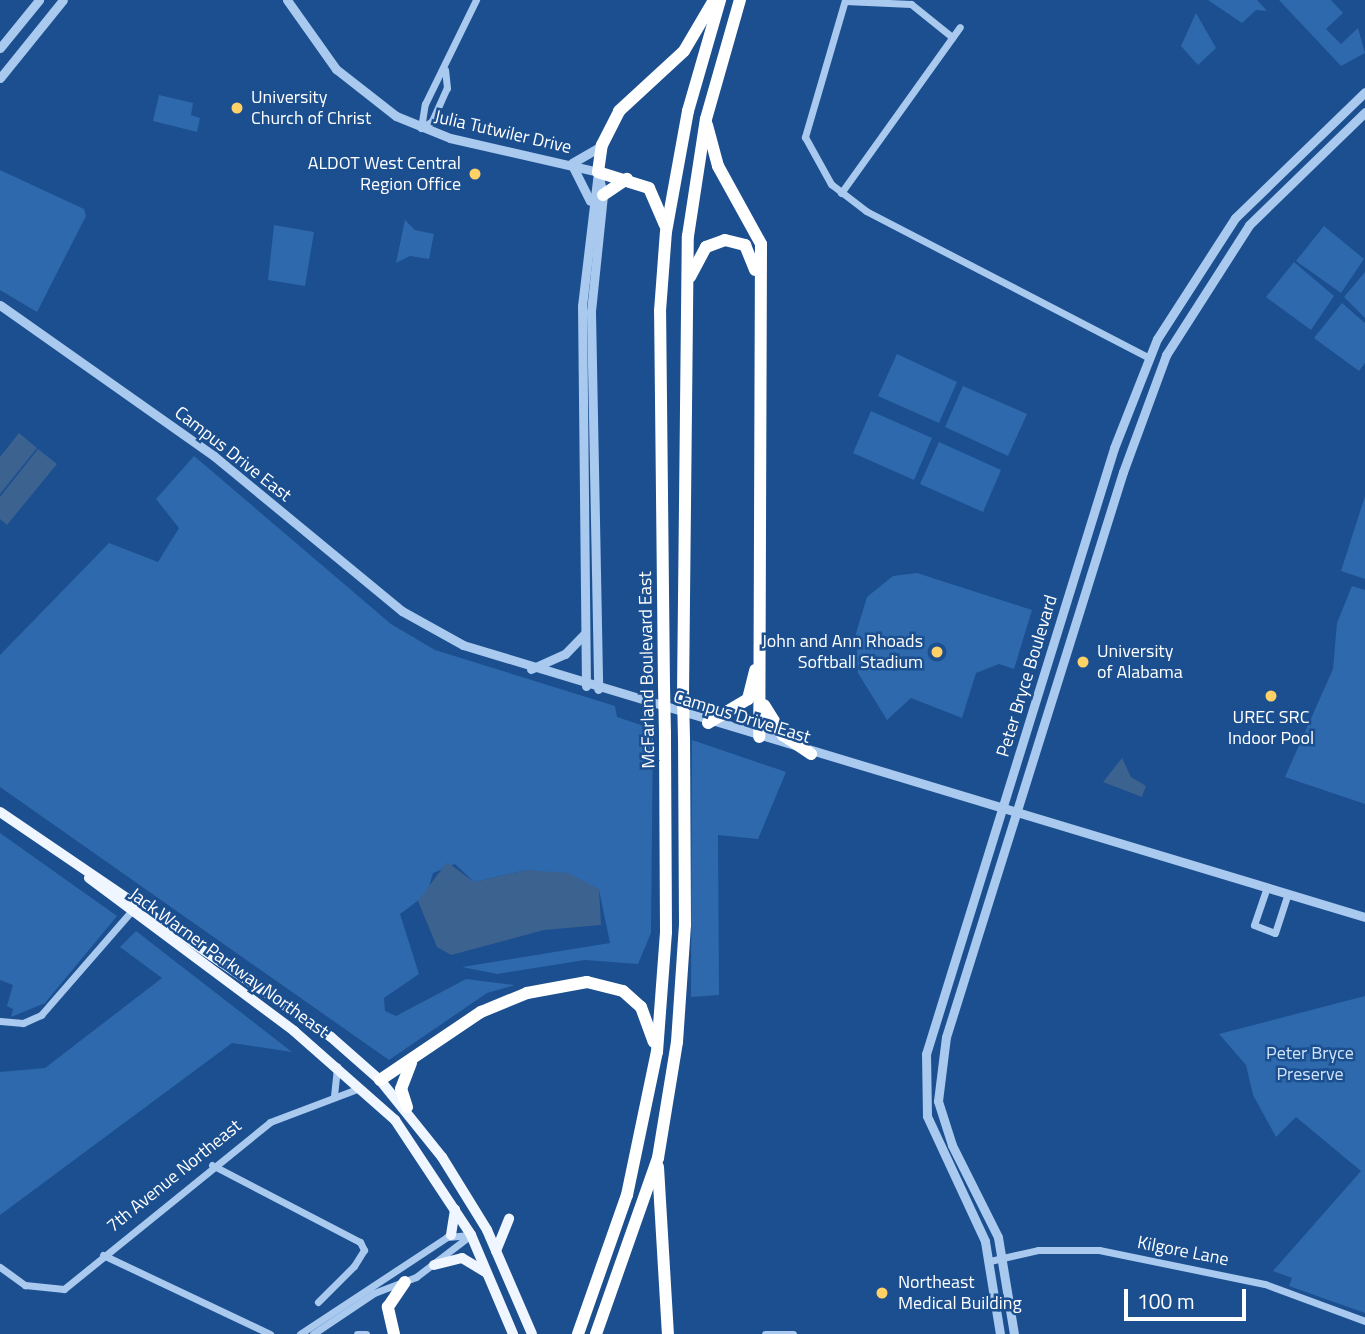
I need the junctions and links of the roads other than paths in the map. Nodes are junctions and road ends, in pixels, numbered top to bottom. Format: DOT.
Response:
graph roads {
  1 [pos="39,0"];
  2 [pos="63,0"];
  3 [pos="287,0"];
  4 [pos="476,0"];
  5 [pos="714,0"];
  6 [pos="720,0"];
  7 [pos="740,0"];
  8 [pos="845,1"];
  9 [pos="960,26"];
  10 [pos="952,37"];
  11 [pos="0,48"];
  12 [pos="445,70"];
  13 [pos="0,78"];
  14 [pos="1365,92"];
  15 [pos="1356,99"];
  16 [pos="1365,111"];
  17 [pos="706,119"];
  18 [pos="421,128"];
  19 [pos="602,145"];
  20 [pos="570,163"];
  21 [pos="598,172"];
  22 [pos="627,179"];
  23 [pos="841,192"];
  24 [pos="603,195"];
  25 [pos="591,208"];
  26 [pos="666,232"];
  27 [pos="685,290"];
  28 [pos="0,305"];
  29 [pos="1149,358"];
  30 [pos="584,634"];
  31 [pos="530,670"];
  32 [pos="755,684"];
  33 [pos="586,686"];
  34 [pos="598,690"];
  35 [pos="762,702"];
  36 [pos="708,723"];
  37 [pos="758,737"];
  38 [pos="811,754"];
  39 [pos="1004,808"];
  40 [pos="0,812"];
  41 [pos="1016,812"];
  42 [pos="1267,887"];
  43 [pos="1288,893"];
  44 [pos="134,907"];
  45 [pos="1365,917"];
  46 [pos="242,983"];
  47 [pos="0,1021"];
  48 [pos="657,1052"];
  49 [pos="412,1061"];
  50 [pos="337,1065"];
  51 [pos="380,1080"];
  52 [pos="363,1087"];
  53 [pos="334,1096"];
  54 [pos="407,1107"];
  55 [pos="658,1158"];
  56 [pos="212,1165"];
  57 [pos="454,1207"];
  58 [pos="509,1218"];
  59 [pos="487,1230"];
  60 [pos="471,1235"];
  61 [pos="451,1236"];
  62 [pos="496,1251"];
  63 [pos="103,1255"];
  64 [pos="1004,1257"];
  65 [pos="990,1261"];
  66 [pos="434,1265"];
  67 [pos="0,1267"];
  68 [pos="489,1275"];
  69 [pos="405,1282"];
  70 [pos="317,1302"];
  71 [pos="1365,1321"];
  72 [pos="270,1334"];
  73 [pos="300,1334"];
  74 [pos="314,1334"];
  75 [pos="357,1334"];
  76 [pos="366,1334"];
  77 [pos="394,1334"];
  78 [pos="513,1334"];
  79 [pos="532,1334"];
  80 [pos="578,1334"];
  81 [pos="596,1334"];
  82 [pos="668,1334"];
  83 [pos="765,1334"];
  84 [pos="793,1334"];
  85 [pos="1000,1334"];
  86 [pos="1014,1334"];
  1 -- 11 [label="street"];
  2 -- 13 [label="street"];
  3 -- 18 [label="street, Julia Tutwiler Drive"];
  4 -- 12 [label="street"];
  5 -- 19 [label="highway"];
  6 -- 26 [label="highway, McFarland Boulevard East"];
  7 -- 17 [label="highway, McFarland Boulevard East"];
  8 -- 10 [label="street"];
  8 -- 23 [label="street"];
  9 -- 10 [label="street"];
  10 -- 23 [label="street"];
  12 -- 18 [label="street"];
  12 -- 18 [label="street"];
  14 -- 15 [label="street, Peter Bryce Boulevard"];
  15 -- 16 [label="street"];
  15 -- 29 [label="street, Peter Bryce Boulevard"];
  16 -- 41 [label="street, Peter Bryce Boulevard"];
  17 -- 27 [label="highway, McFarland Boulevard East"];
  17 -- 35 [label="highway"];
  18 -- 20 [label="street, Julia Tutwiler Drive"];
  19 -- 20 [label="street"];
  19 -- 21 [label="highway"];
  20 -- 21 [label="street, Julia Tutwiler Drive"];
  20 -- 25 [label="street"];
  21 -- 22 [label="highway"];
  21 -- 24 [label="street"];
  21 -- 25 [label="street"];
  22 -- 24 [label="highway"];
  22 -- 26 [label="highway"];
  23 -- 29 [label="street"];
  24 -- 34 [label="street"];
  25 -- 30 [label="street"];
  26 -- 48 [label="highway, McFarland Boulevard East, bridge"];
  27 -- 32 [label="highway"];
  27 -- 55 [label="highway, McFarland Boulevard East, bridge"];
  28 -- 31 [label="street, Campus Drive East"];
  29 -- 39 [label="street, Peter Bryce Boulevard"];
  30 -- 31 [label="street"];
  30 -- 33 [label="street"];
  31 -- 33 [label="street, Campus Drive East"];
  32 -- 36 [label="highway"];
  32 -- 37 [label="highway"];
  33 -- 34 [label="street, Campus Drive East"];
  34 -- 36 [label="street, Campus Drive East"];
  35 -- 37 [label="highway"];
  35 -- 38 [label="highway"];
  36 -- 37 [label="street, Campus Drive East"];
  37 -- 38 [label="street, Campus Drive East"];
  38 -- 39 [label="street, Campus Drive East"];
  39 -- 41 [label="street, Campus Drive East"];
  39 -- 65 [label="street, Peter Bryce Boulevard"];
  40 -- 44 [label="main road, Jack Warner Parkway Northeast"];
  41 -- 42 [label="street, Campus Drive East"];
  41 -- 64 [label="street, Peter Bryce Boulevard"];
  42 -- 43 [label="street, Campus Drive East"];
  42 -- 43 [label="street"];
  43 -- 45 [label="street, Campus Drive East"];
  44 -- 46 [label="main road, Jack Warner Parkway Northeast"];
  44 -- 47 [label="street"];
  46 -- 50 [label="main road, Jack Warner Parkway Northeast"];
  46 -- 51 [label="main road, Jack Warner Parkway Northeast"];
  48 -- 49 [label="highway"];
  48 -- 80 [label="highway, McFarland Boulevard East"];
  49 -- 51 [label="highway"];
  49 -- 54 [label="highway"];
  50 -- 52 [label="main road, Jack Warner Parkway Northeast"];
  50 -- 53 [label="street"];
  51 -- 52 [label="main road, 7th Avenue Northeast"];
  51 -- 54 [label="main road, Jack Warner Parkway Northeast"];
  52 -- 53 [label="street, 7th Avenue Northeast"];
  52 -- 57 [label="main road, Jack Warner Parkway Northeast"];
  53 -- 56 [label="street, 7th Avenue Northeast"];
  54 -- 59 [label="main road, Jack Warner Parkway Northeast"];
  55 -- 81 [label="highway, McFarland Boulevard East"];
  55 -- 82 [label="highway"];
  56 -- 63 [label="street, 7th Avenue Northeast"];
  56 -- 70 [label="street"];
  57 -- 60 [label="main road, Jack Warner Parkway Northeast"];
  57 -- 61 [label="main road"];
  58 -- 62 [label="main road"];
  59 -- 60 [label="main road"];
  59 -- 62 [label="main road, Jack Warner Parkway Northeast"];
  60 -- 61 [label="street"];
  60 -- 66 [label="street"];
  60 -- 68 [label="main road, Jack Warner Parkway Northeast"];
  61 -- 73 [label="street"];
  62 -- 79 [label="main road, Jack Warner Parkway Northeast"];
  63 -- 67 [label="street, 7th Avenue Northeast"];
  63 -- 72 [label="street"];
  64 -- 65 [label="street, Kilgore Lane"];
  64 -- 71 [label="street, Kilgore Lane"];
  64 -- 86 [label="street, Peter Bryce Boulevard"];
  65 -- 85 [label="street, Peter Bryce Boulevard"];
  66 -- 68 [label="main road"];
  66 -- 69 [label="street"];
  68 -- 78 [label="main road, Jack Warner Parkway Northeast"];
  69 -- 74 [label="street"];
  69 -- 77 [label="highway"];
  75 -- 76 [label="street"];
  83 -- 84 [label="street"];
}
